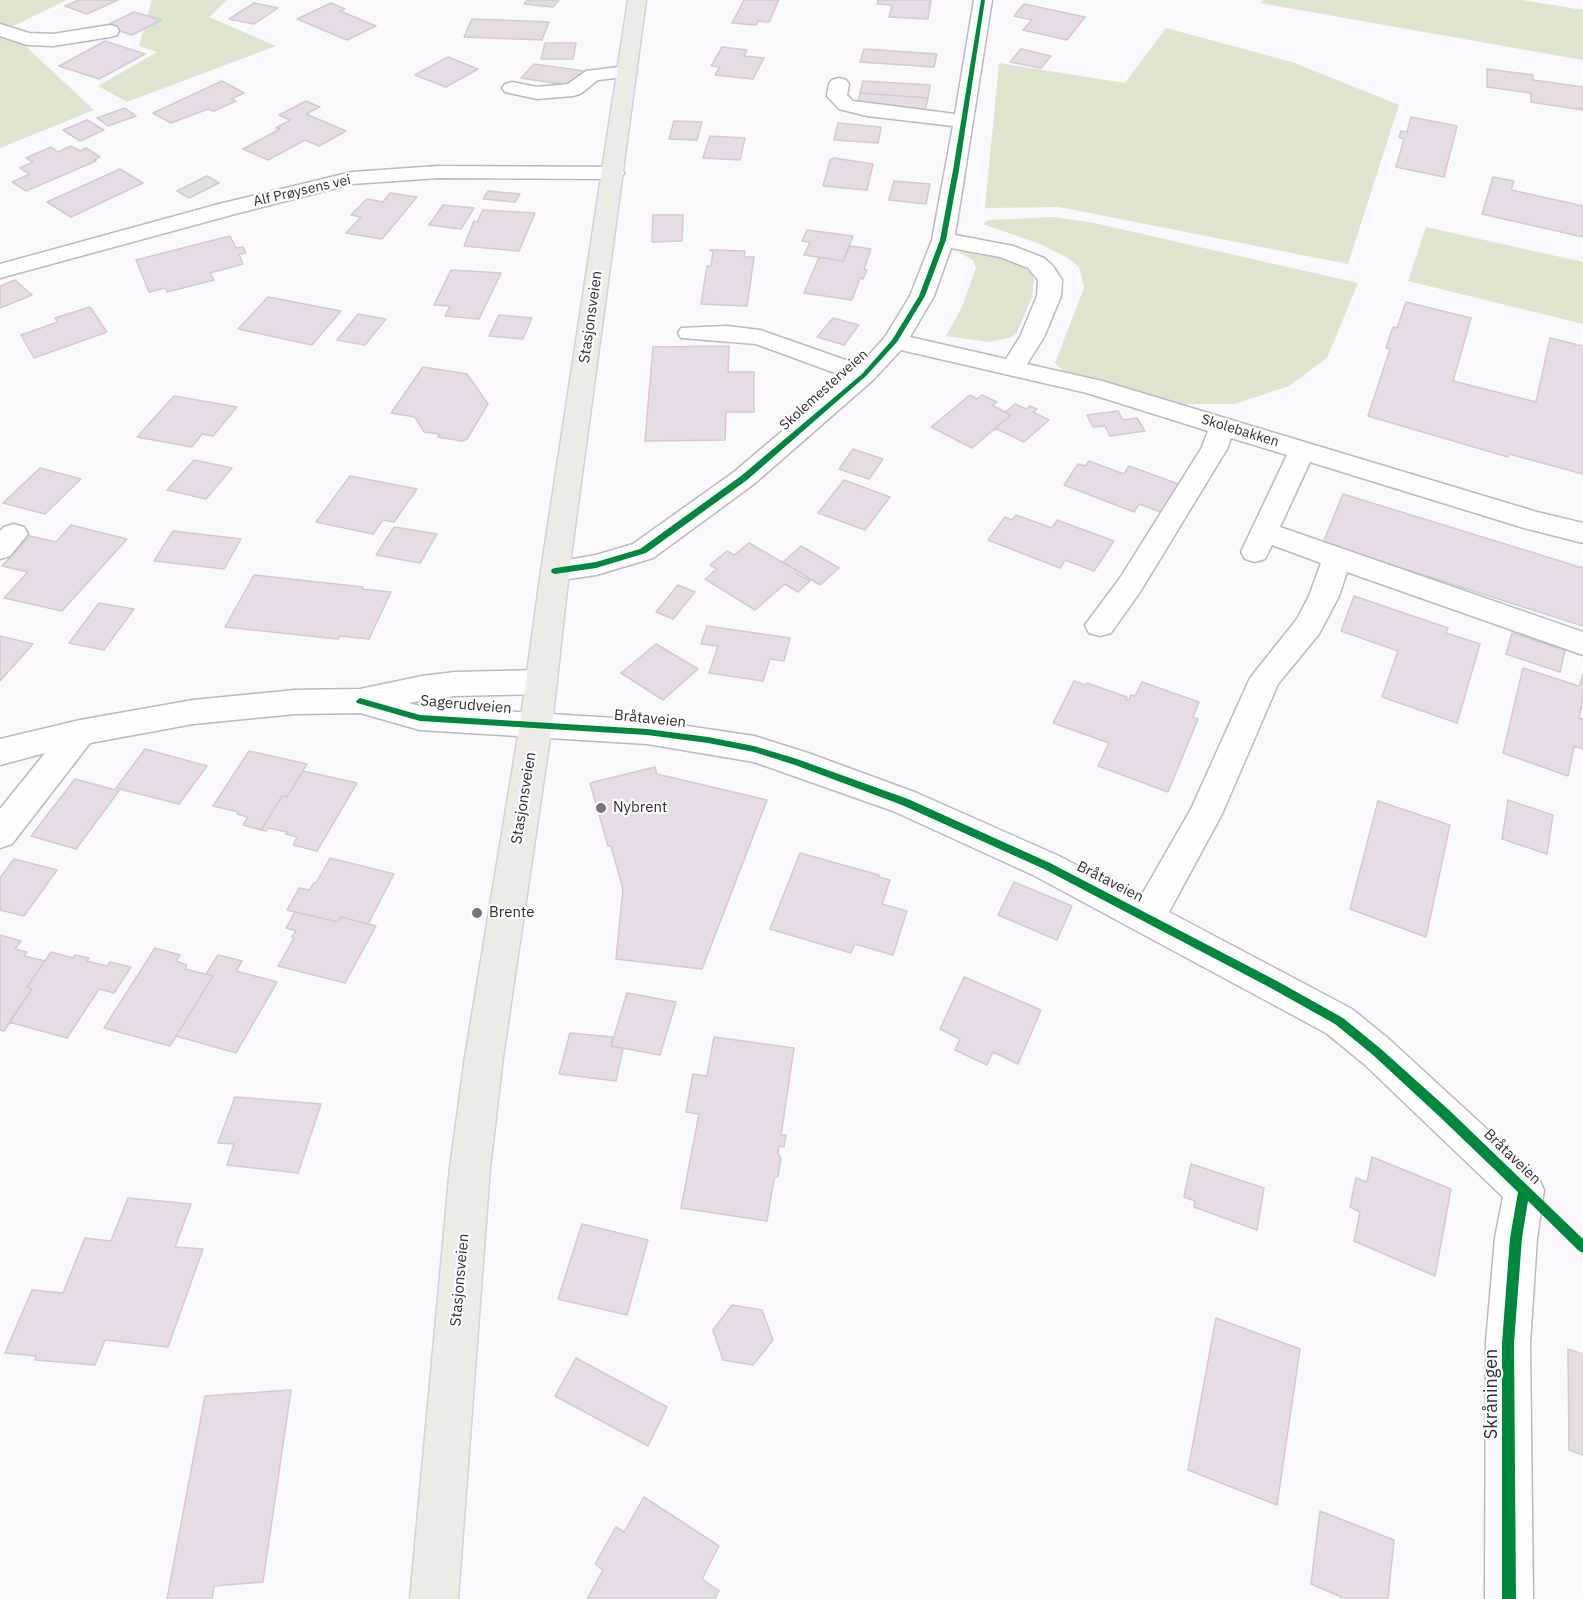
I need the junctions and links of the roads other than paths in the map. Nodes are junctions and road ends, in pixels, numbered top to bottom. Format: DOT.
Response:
graph roads {
  1 [pos="637,0"];
  2 [pos="982,0"];
  3 [pos="0,30"];
  4 [pos="110,31"];
  5 [pos="627,72"];
  6 [pos="839,84"];
  7 [pos="512,88"];
  8 [pos="964,121"];
  9 [pos="613,173"];
  10 [pos="943,240"];
  11 [pos="0,271"];
  12 [pos="690,333"];
  13 [pos="895,341"];
  14 [pos="1012,367"];
  15 [pos="864,375"];
  16 [pos="1223,425"];
  17 [pos="1302,450"];
  18 [pos="1576,534"];
  19 [pos="1337,559"];
  20 [pos="555,571"];
  21 [pos="1100,625"];
  22 [pos="1583,644"];
  23 [pos="542,682"];
  24 [pos="360,701"];
  25 [pos="536,724"];
  26 [pos="80,732"];
  27 [pos="0,752"];
  28 [pos="0,834"];
  29 [pos="1148,918"];
  30 [pos="1524,1190"];
  31 [pos="434,1599"];
  32 [pos="1509,1599"];
  1 -- 5 [label="main road, Stasjonsveien"];
  2 -- 8 [label="street, Skolemesterveien"];
  3 -- 4 [label="street"];
  5 -- 7 [label="street"];
  5 -- 9 [label="main road, Stasjonsveien"];
  6 -- 8 [label="street"];
  8 -- 10 [label="street, Skolemesterveien"];
  9 -- 11 [label="street, Alf Prøysens vei"];
  9 -- 20 [label="main road, Stasjonsveien"];
  10 -- 13 [label="street, Skolemesterveien"];
  10 -- 14 [label="street"];
  12 -- 15 [label="street"];
  13 -- 14 [label="street, Skolebakken"];
  13 -- 15 [label="street, Skolemesterveien"];
  14 -- 16 [label="street, Skolebakken"];
  15 -- 20 [label="street, Skolemesterveien"];
  16 -- 17 [label="street, Skolebakken"];
  16 -- 21 [label="street"];
  17 -- 18 [label="street, Skolebakken"];
  17 -- 19 [label="street"];
  19 -- 22 [label="street"];
  19 -- 29 [label="street"];
  20 -- 23 [label="main road, Stasjonsveien"];
  23 -- 24 [label="street, Sagerudveien"];
  23 -- 25 [label="main road, Stasjonsveien"];
  24 -- 25 [label="street, Sagerudveien"];
  24 -- 26 [label="street, Sagerudveien"];
  25 -- 29 [label="street, Bråtaveien"];
  25 -- 31 [label="main road, Stasjonsveien"];
  26 -- 27 [label="street, Sagerudveien"];
  26 -- 28 [label="street"];
  29 -- 30 [label="street, Bråtaveien"];
  30 -- 32 [label="street, Skråningen"];
}
